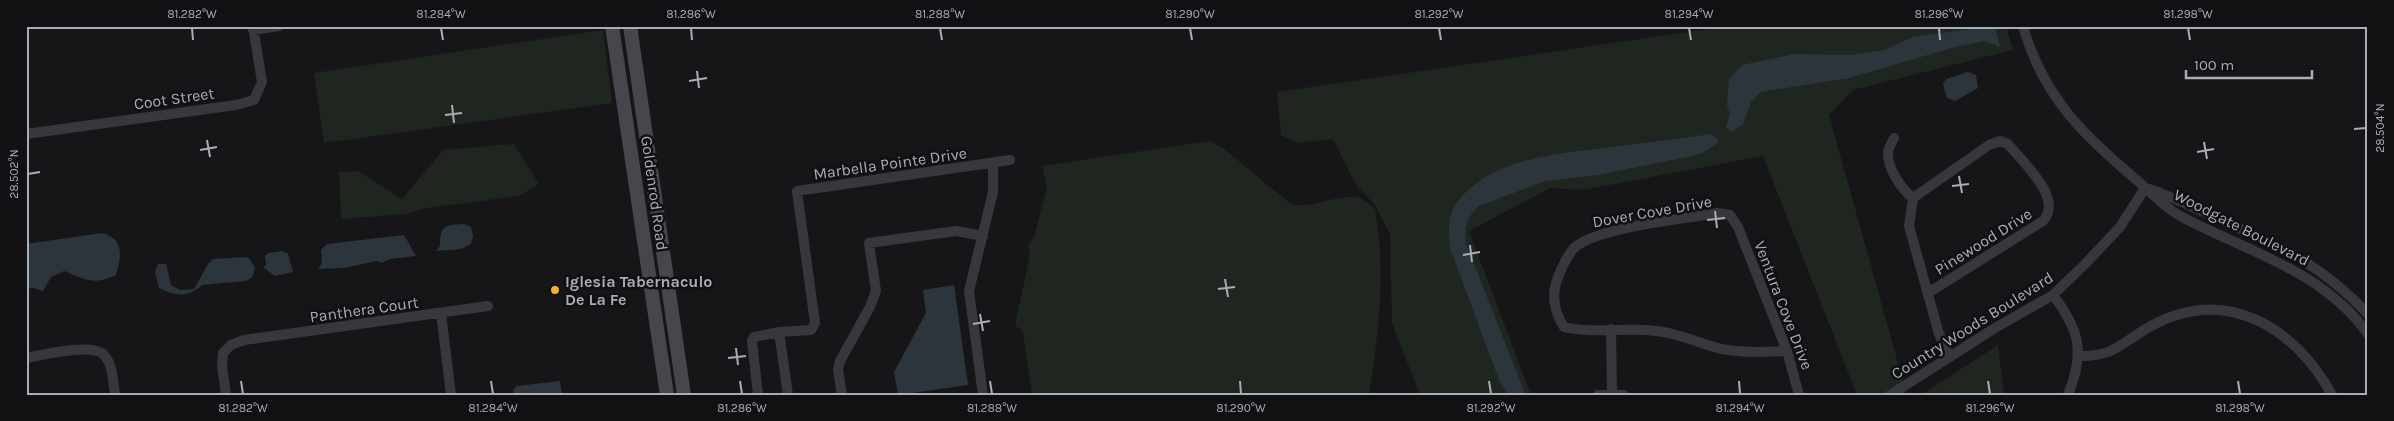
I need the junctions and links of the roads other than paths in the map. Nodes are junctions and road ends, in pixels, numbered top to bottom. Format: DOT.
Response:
graph roads {
  1 [pos="278,26"];
  2 [pos="612,26"];
  3 [pos="625,26"];
  4 [pos="630,26"];
  5 [pos="2023,26"];
  6 [pos="253,28"];
  7 [pos="624,108"];
  8 [pos="644,121"];
  9 [pos="26,134"];
  10 [pos="1894,138"];
  11 [pos="1010,160"];
  12 [pos="993,164"];
  13 [pos="2145,188"];
  14 [pos="1913,198"];
  15 [pos="658,212"];
  16 [pos="2228,223"];
  17 [pos="1738,227"];
  18 [pos="642,229"];
  19 [pos="983,236"];
  20 [pos="2223,236"];
  21 [pos="1928,293"];
  22 [pos="2053,294"];
  23 [pos="488,306"];
  24 [pos="441,313"];
  25 [pos="2368,314"];
  26 [pos="1611,329"];
  27 [pos="2366,330"];
  28 [pos="778,332"];
  29 [pos="1787,351"];
  30 [pos="678,354"];
  31 [pos="2079,356"];
  32 [pos="1950,357"];
  33 [pos="26,358"];
  34 [pos="1612,394"];
  35 [pos="115,395"];
  36 [pos="226,395"];
  37 [pos="452,395"];
  38 [pos="666,395"];
  39 [pos="684,395"];
  40 [pos="758,395"];
  41 [pos="788,395"];
  42 [pos="842,395"];
  43 [pos="983,395"];
  44 [pos="1598,395"];
  45 [pos="1624,395"];
  46 [pos="1799,395"];
  47 [pos="1890,395"];
  48 [pos="2068,395"];
  49 [pos="2332,395"];
  1 -- 6 [label="street"];
  2 -- 7 [label="main road, Goldenrod Road"];
  3 -- 8 [label="main road"];
  4 -- 8 [label="main road, Goldenrod Road"];
  5 -- 13 [label="street, Woodgate Boulevard"];
  6 -- 9 [label="street, Coot Street"];
  7 -- 15 [label="main road"];
  7 -- 18 [label="main road, Goldenrod Road"];
  8 -- 15 [label="main road, Goldenrod Road"];
  10 -- 14 [label="street"];
  11 -- 12 [label="street, Marbella Pointe Drive"];
  12 -- 19 [label="street"];
  12 -- 28 [label="street, Marbella Pointe Drive"];
  13 -- 16 [label="street, Woodgate Boulevard"];
  13 -- 20 [label="street, Woodgate Boulevard"];
  13 -- 22 [label="street, Country Woods Boulevard"];
  14 -- 21 [label="street"];
  14 -- 21 [label="street, Pinewood Drive"];
  15 -- 30 [label="main road, Goldenrod Road"];
  16 -- 20 [label="street"];
  16 -- 25 [label="street, Woodgate Boulevard"];
  17 -- 26 [label="street, Dover Cove Drive"];
  17 -- 29 [label="street, Ventura Cove Drive"];
  18 -- 30 [label="main road"];
  18 -- 38 [label="main road, Goldenrod Road"];
  19 -- 42 [label="street"];
  19 -- 43 [label="street"];
  20 -- 27 [label="street, Woodgate Boulevard"];
  21 -- 32 [label="street"];
  22 -- 31 [label="street"];
  22 -- 32 [label="street, Country Woods Boulevard"];
  23 -- 24 [label="street, Panthera Court"];
  24 -- 36 [label="street, Panthera Court"];
  24 -- 37 [label="street"];
  26 -- 29 [label="street"];
  26 -- 34 [label="street"];
  28 -- 40 [label="street, Marbella Pointe Drive"];
  28 -- 41 [label="street"];
  29 -- 46 [label="street, Ventura Cove Drive"];
  30 -- 39 [label="main road, Goldenrod Road"];
  31 -- 48 [label="street"];
  31 -- 49 [label="street"];
  32 -- 47 [label="street, Country Woods Boulevard"];
  33 -- 35 [label="street"];
  34 -- 44 [label="street"];
  34 -- 45 [label="street"];
}
